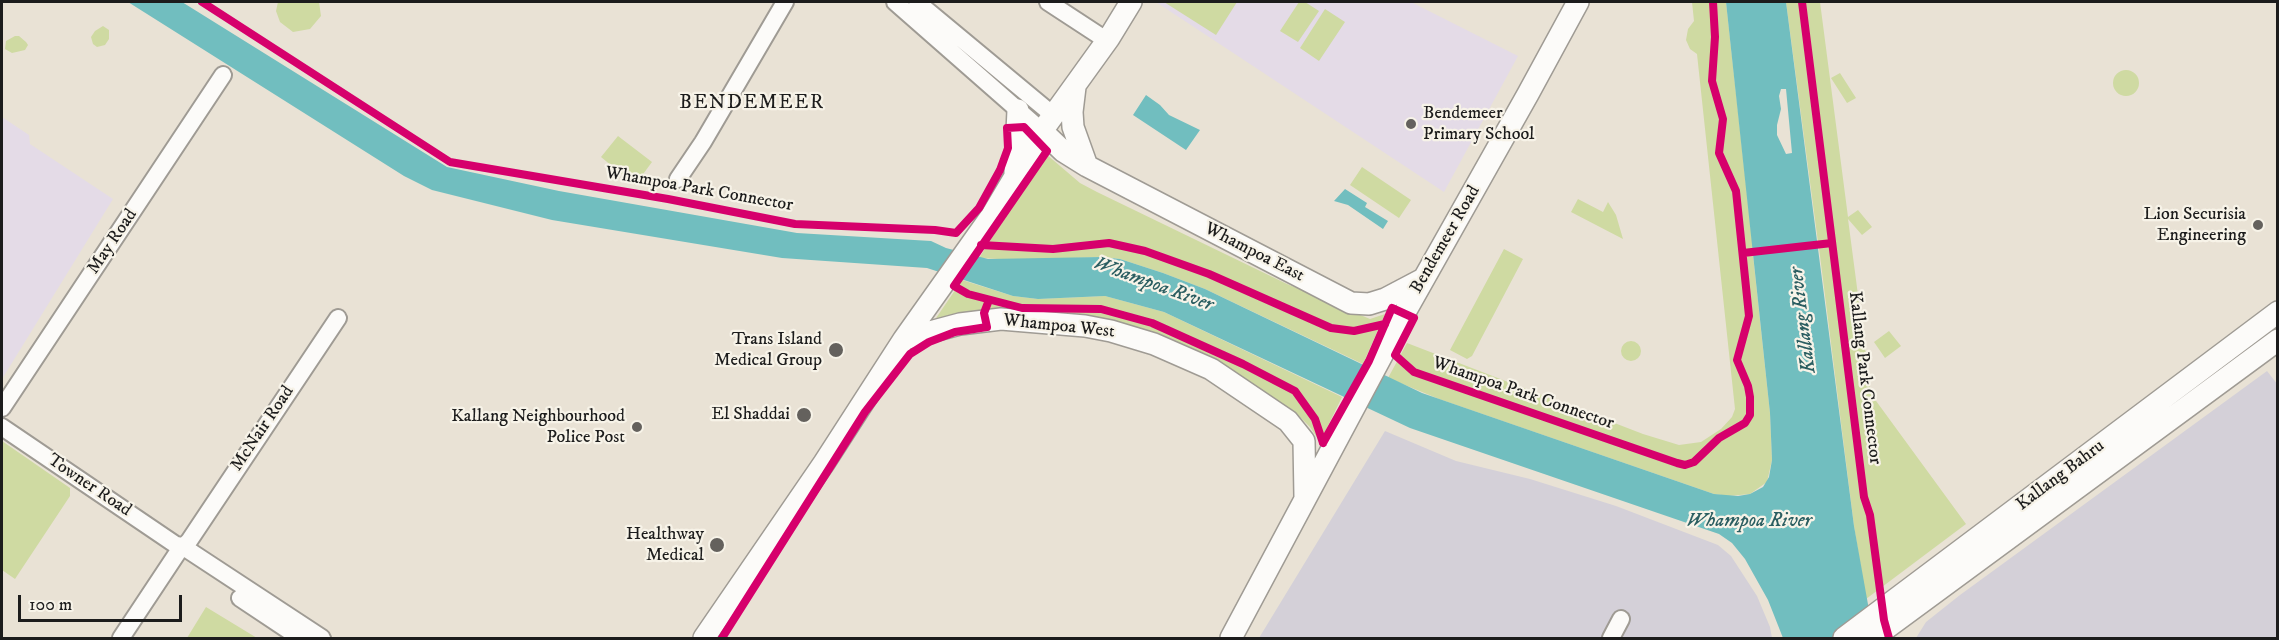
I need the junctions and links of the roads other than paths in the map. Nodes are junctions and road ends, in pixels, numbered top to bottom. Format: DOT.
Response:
graph roads {
  1 [pos="785,2"];
  2 [pos="895,2"];
  3 [pos="917,2"];
  4 [pos="1048,2"];
  5 [pos="1131,2"];
  6 [pos="1578,2"];
  7 [pos="1109,38"];
  8 [pos="223,75"];
  9 [pos="1075,86"];
  10 [pos="1018,110"];
  11 [pos="1048,123"];
  12 [pos="1087,166"];
  13 [pos="1014,176"];
  14 [pos="678,179"];
  15 [pos="1424,279"];
  16 [pos="2277,312"];
  17 [pos="338,318"];
  18 [pos="904,339"];
  19 [pos="2277,340"];
  20 [pos="2,408"];
  21 [pos="2,427"];
  22 [pos="1305,501"];
  23 [pos="183,548"];
  24 [pos="1900,607"];
  25 [pos="1621,619"];
  26 [pos="121,639"];
  27 [pos="134,639"];
  28 [pos="300,639"];
  29 [pos="322,639"];
  30 [pos="704,639"];
  31 [pos="1231,639"];
  32 [pos="1611,639"];
  33 [pos="1844,639"];
  34 [pos="1873,639"];
  1 -- 14 [label="street"];
  2 -- 10 [label="street"];
  3 -- 11 [label="street"];
  4 -- 7 [label="street"];
  5 -- 7 [label="main road"];
  6 -- 15 [label="main road, Bendemeer Road"];
  7 -- 9 [label="main road"];
  8 -- 20 [label="street, May Road"];
  9 -- 11 [label="main road"];
  9 -- 12 [label="main road"];
  10 -- 11 [label="street"];
  10 -- 13 [label="main road"];
  11 -- 12 [label="main road, Whampoa East"];
  11 -- 13 [label="main road"];
  12 -- 15 [label="main road, Whampoa East"];
  13 -- 18 [label="main road"];
  15 -- 22 [label="main road, Bendemeer Road"];
  16 -- 24 [label="main road, Kallang Bahru"];
  17 -- 23 [label="street, McNair Road"];
  18 -- 22 [label="main road, Whampoa West"];
  18 -- 30 [label="main road"];
  19 -- 24 [label="main road, Kallang Bahru"];
  21 -- 23 [label="street, Towner Road"];
  22 -- 31 [label="main road, Bendemeer Road"];
  23 -- 26 [label="street, McNair Road"];
  23 -- 27 [label="street, McNair Road"];
  23 -- 28 [label="street, Towner Road"];
  23 -- 29 [label="street, Towner Road"];
  24 -- 33 [label="main road, Kallang Bahru"];
  24 -- 34 [label="main road, Kallang Bahru"];
  25 -- 32 [label="street"];
}
